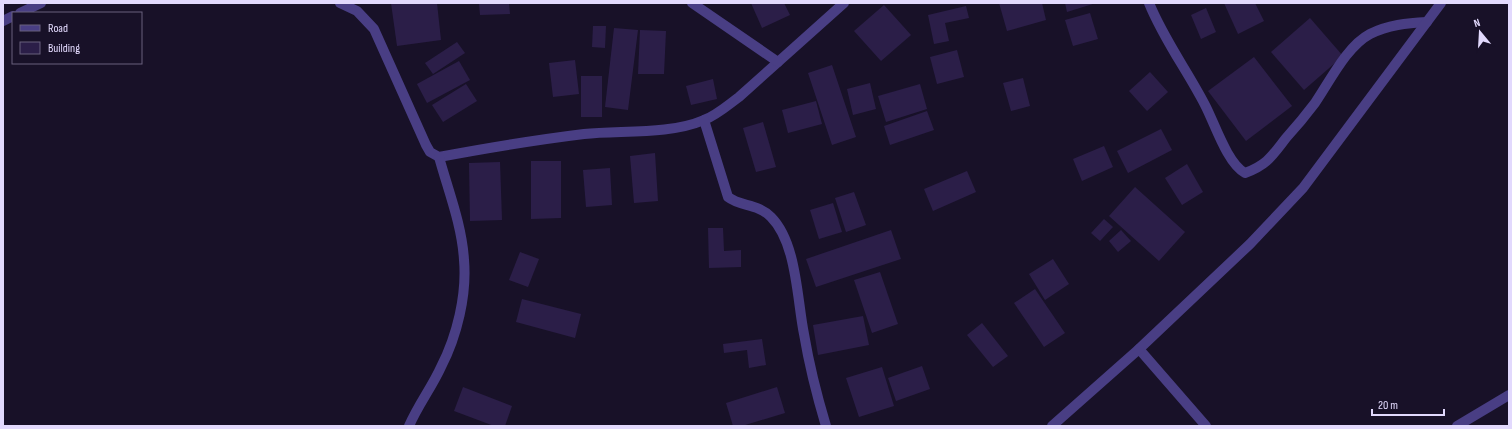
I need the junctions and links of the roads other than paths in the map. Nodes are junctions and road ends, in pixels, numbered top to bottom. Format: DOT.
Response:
graph roads {
  1 [pos="42,3"];
  2 [pos="340,3"];
  3 [pos="692,3"];
  4 [pos="844,3"];
  5 [pos="1149,3"];
  6 [pos="1441,3"];
  7 [pos="359,7"];
  8 [pos="22,12"];
  9 [pos="12,16"];
  10 [pos="3,21"];
  11 [pos="1427,22"];
  12 [pos="778,62"];
  13 [pos="704,120"];
  14 [pos="440,157"];
  15 [pos="1139,348"];
  16 [pos="1509,395"];
  17 [pos="409,426"];
  18 [pos="826,426"];
  19 [pos="1052,426"];
  20 [pos="1206,426"];
  21 [pos="1457,426"];
  1 -- 8 [label="street"];
  2 -- 7 [label="street"];
  3 -- 12 [label="street"];
  4 -- 12 [label="street"];
  5 -- 11 [label="street"];
  6 -- 11 [label="street"];
  7 -- 14 [label="street"];
  9 -- 10 [label="street"];
  11 -- 15 [label="street"];
  12 -- 13 [label="street"];
  13 -- 14 [label="street"];
  13 -- 18 [label="street"];
  14 -- 17 [label="street"];
  15 -- 19 [label="street"];
  15 -- 20 [label="street"];
  16 -- 21 [label="street"];
}
